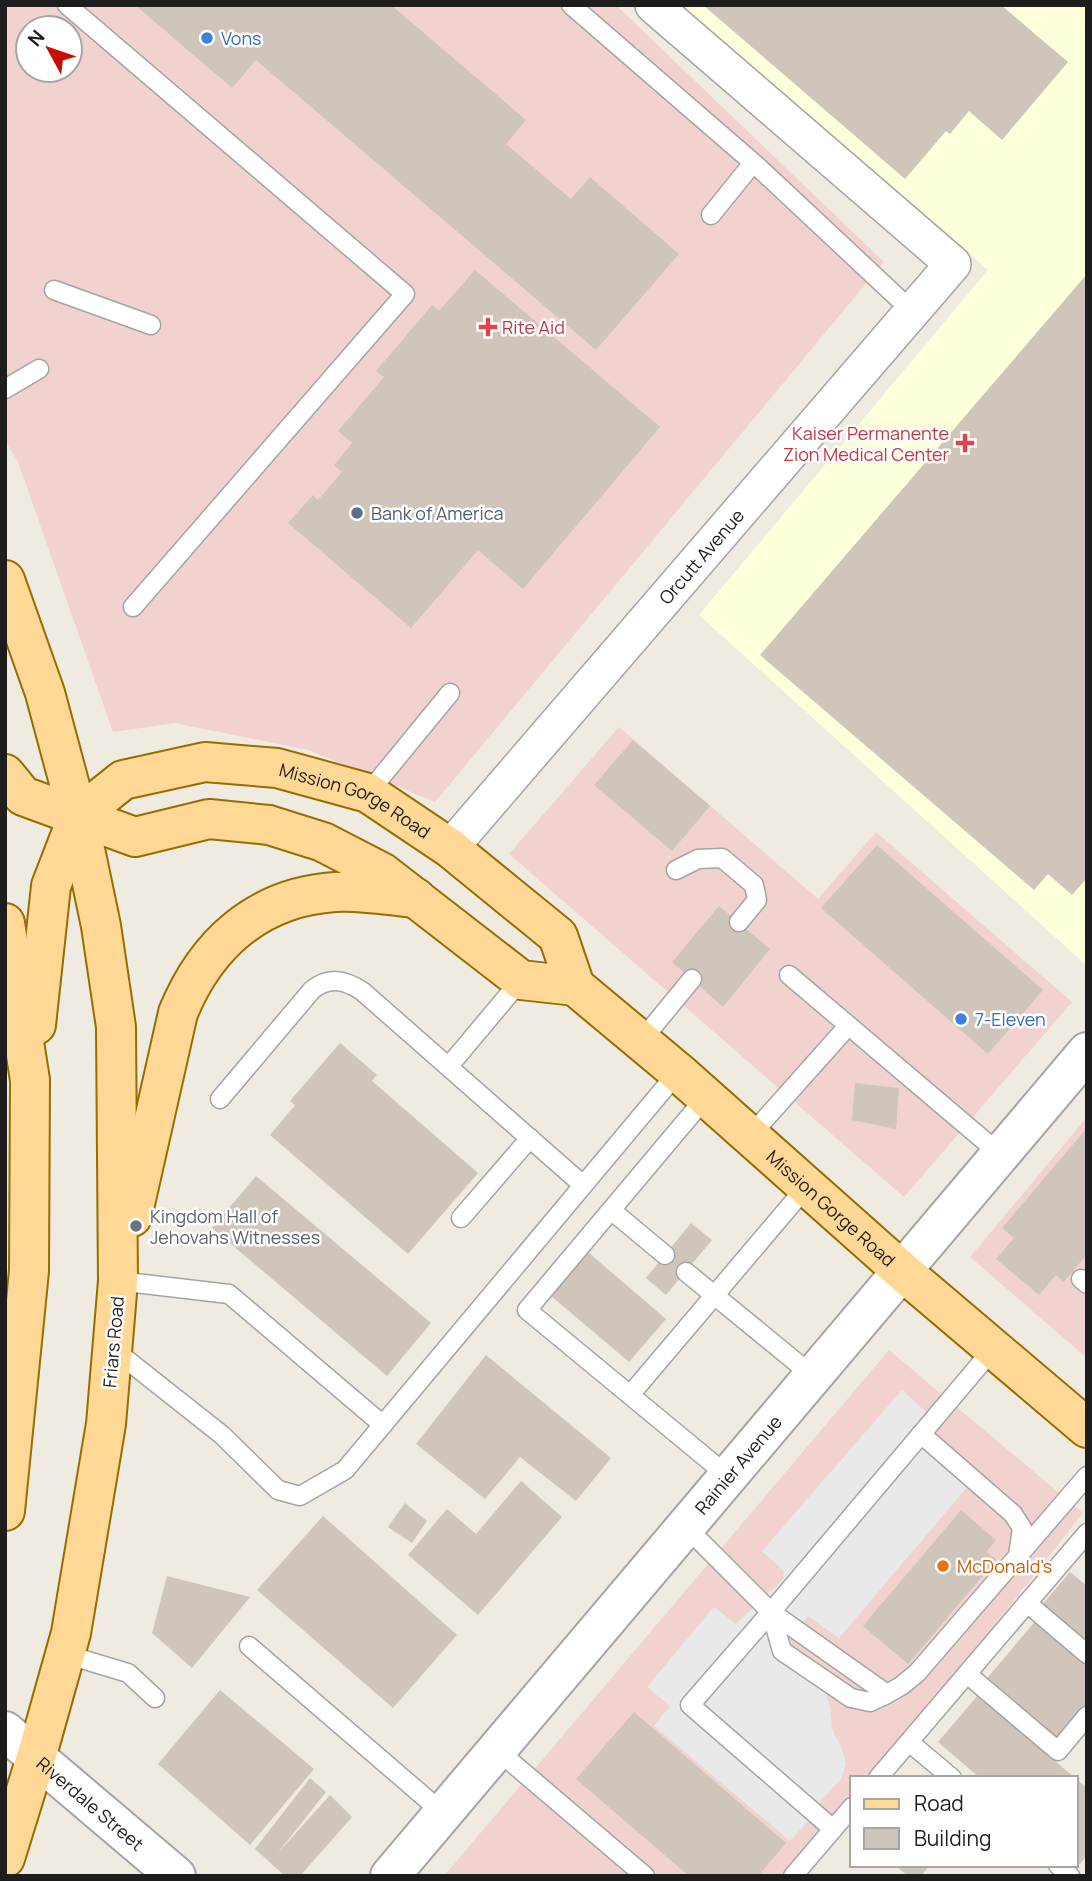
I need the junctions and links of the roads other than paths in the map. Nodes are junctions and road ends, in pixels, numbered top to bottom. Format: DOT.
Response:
graph roads {
  1 [pos="67,5"];
  2 [pos="571,5"];
  3 [pos="653,5"];
  4 [pos="752,163"];
  5 [pos="711,215"];
  6 [pos="54,290"];
  7 [pos="913,312"];
  8 [pos="151,325"];
  9 [pos="39,369"];
  10 [pos="5,389"];
  11 [pos="5,580"];
  12 [pos="133,607"];
  13 [pos="450,693"];
  14 [pos="5,774"];
  15 [pos="368,793"];
  16 [pos="78,816"];
  17 [pos="450,848"];
  18 [pos="676,870"];
  19 [pos="416,898"];
  20 [pos="738,922"];
  21 [pos="5,923"];
  22 [pos="789,975"];
  23 [pos="692,979"];
  24 [pos="522,980"];
  25 [pos="575,986"];
  26 [pos="848,1026"];
  27 [pos="641,1041"];
  28 [pos="1087,1052"];
  29 [pos="449,1066"];
  30 [pos="678,1072"];
  31 [pos="30,1080"];
  32 [pos="706,1097"];
  33 [pos="220,1098"];
  34 [pos="750,1136"];
  35 [pos="530,1138"];
  36 [pos="1000,1154"];
  37 [pos="583,1185"];
  38 [pos="807,1186"];
  39 [pos="611,1210"];
  40 [pos="461,1218"];
  41 [pos="666,1255"];
  42 [pos="902,1271"];
  43 [pos="686,1272"];
  44 [pos="118,1281"];
  45 [pos="714,1295"];
  46 [pos="112,1348"];
  47 [pos="993,1349"];
  48 [pos="813,1376"];
  49 [pos="629,1395"];
  50 [pos="383,1425"];
  51 [pos="1087,1428"];
  52 [pos="921,1434"];
  53 [pos="728,1476"];
  54 [pos="1087,1476"];
  55 [pos="5,1511"];
  56 [pos="686,1527"];
  57 [pos="1087,1533"];
  58 [pos="1018,1556"];
  59 [pos="1027,1603"];
  60 [pos="771,1612"];
  61 [pos="249,1646"];
  62 [pos="65,1654"];
  63 [pos="1087,1654"];
  64 [pos="967,1674"];
  65 [pos="155,1698"];
  66 [pos="1087,1717"];
  67 [pos="5,1731"];
  68 [pos="909,1742"];
  69 [pos="497,1750"];
  70 [pos="36,1758"];
  71 [pos="879,1776"];
  72 [pos="950,1776"];
  73 [pos="850,1809"];
  74 [pos="443,1813"];
  75 [pos="833,1829"];
  76 [pos="5,1858"];
  77 [pos="176,1876"];
  78 [pos="390,1876"];
  79 [pos="645,1876"];
  80 [pos="793,1876"];
  1 -- 12 [label="lane"];
  2 -- 4 [label="lane"];
  3 -- 7 [label="street, Orcutt Avenue"];
  4 -- 5 [label="lane"];
  4 -- 7 [label="lane"];
  6 -- 8 [label="lane"];
  7 -- 17 [label="street, Orcutt Avenue"];
  9 -- 10 [label="lane"];
  11 -- 16 [label="main road"];
  13 -- 15 [label="lane"];
  14 -- 16 [label="main road"];
  15 -- 16 [label="main road, Mission Gorge Road"];
  15 -- 17 [label="main road, Mission Gorge Road"];
  16 -- 19 [label="main road"];
  16 -- 31 [label="main road"];
  16 -- 44 [label="main road, Friars Road"];
  17 -- 25 [label="main road, Mission Gorge Road"];
  18 -- 20 [label="lane"];
  19 -- 24 [label="main road"];
  19 -- 44 [label="main road"];
  21 -- 31 [label="main road"];
  22 -- 26 [label="lane"];
  23 -- 27 [label="lane"];
  24 -- 25 [label="main road"];
  24 -- 29 [label="lane"];
  25 -- 27 [label="main road, Mission Gorge Road"];
  26 -- 34 [label="lane"];
  26 -- 36 [label="lane"];
  27 -- 30 [label="main road, Mission Gorge Road"];
  28 -- 36 [label="street, Rainier Avenue"];
  29 -- 33 [label="lane"];
  29 -- 35 [label="lane"];
  30 -- 32 [label="main road, Mission Gorge Road"];
  30 -- 37 [label="lane"];
  31 -- 55 [label="main road"];
  32 -- 34 [label="main road, Mission Gorge Road"];
  32 -- 39 [label="lane"];
  34 -- 38 [label="main road, Mission Gorge Road"];
  35 -- 37 [label="lane"];
  35 -- 40 [label="lane"];
  36 -- 42 [label="street, Rainier Avenue"];
  37 -- 50 [label="lane"];
  38 -- 42 [label="main road, Mission Gorge Road"];
  38 -- 45 [label="lane"];
  39 -- 41 [label="lane"];
  39 -- 49 [label="lane"];
  42 -- 47 [label="main road, Mission Gorge Road"];
  42 -- 48 [label="street, Rainier Avenue"];
  43 -- 45 [label="lane"];
  44 -- 46 [label="main road, Friars Road"];
  44 -- 50 [label="lane"];
  45 -- 48 [label="lane"];
  45 -- 49 [label="lane"];
  46 -- 50 [label="lane"];
  46 -- 62 [label="main road, Friars Road"];
  47 -- 51 [label="main road, Mission Gorge Road"];
  47 -- 52 [label="lane"];
  48 -- 53 [label="street, Rainier Avenue"];
  49 -- 53 [label="lane"];
  52 -- 58 [label="lane"];
  52 -- 60 [label="lane"];
  53 -- 56 [label="street, Rainier Avenue"];
  54 -- 58 [label="lane"];
  56 -- 60 [label="lane"];
  56 -- 69 [label="street, Rainier Avenue"];
  57 -- 59 [label="lane"];
  58 -- 60 [label="lane"];
  59 -- 63 [label="lane"];
  59 -- 64 [label="lane"];
  60 -- 75 [label="lane"];
  61 -- 74 [label="lane"];
  62 -- 65 [label="lane"];
  62 -- 70 [label="main road, Friars Road"];
  64 -- 66 [label="lane"];
  64 -- 68 [label="lane"];
  67 -- 70 [label="street, Riverdale Street"];
  68 -- 71 [label="lane"];
  68 -- 72 [label="lane"];
  69 -- 74 [label="street, Rainier Avenue"];
  69 -- 79 [label="lane"];
  70 -- 76 [label="main road, Friars Road"];
  70 -- 77 [label="street, Riverdale Street"];
  73 -- 75 [label="lane"];
  74 -- 78 [label="street, Rainier Avenue"];
  75 -- 80 [label="lane"];
}
